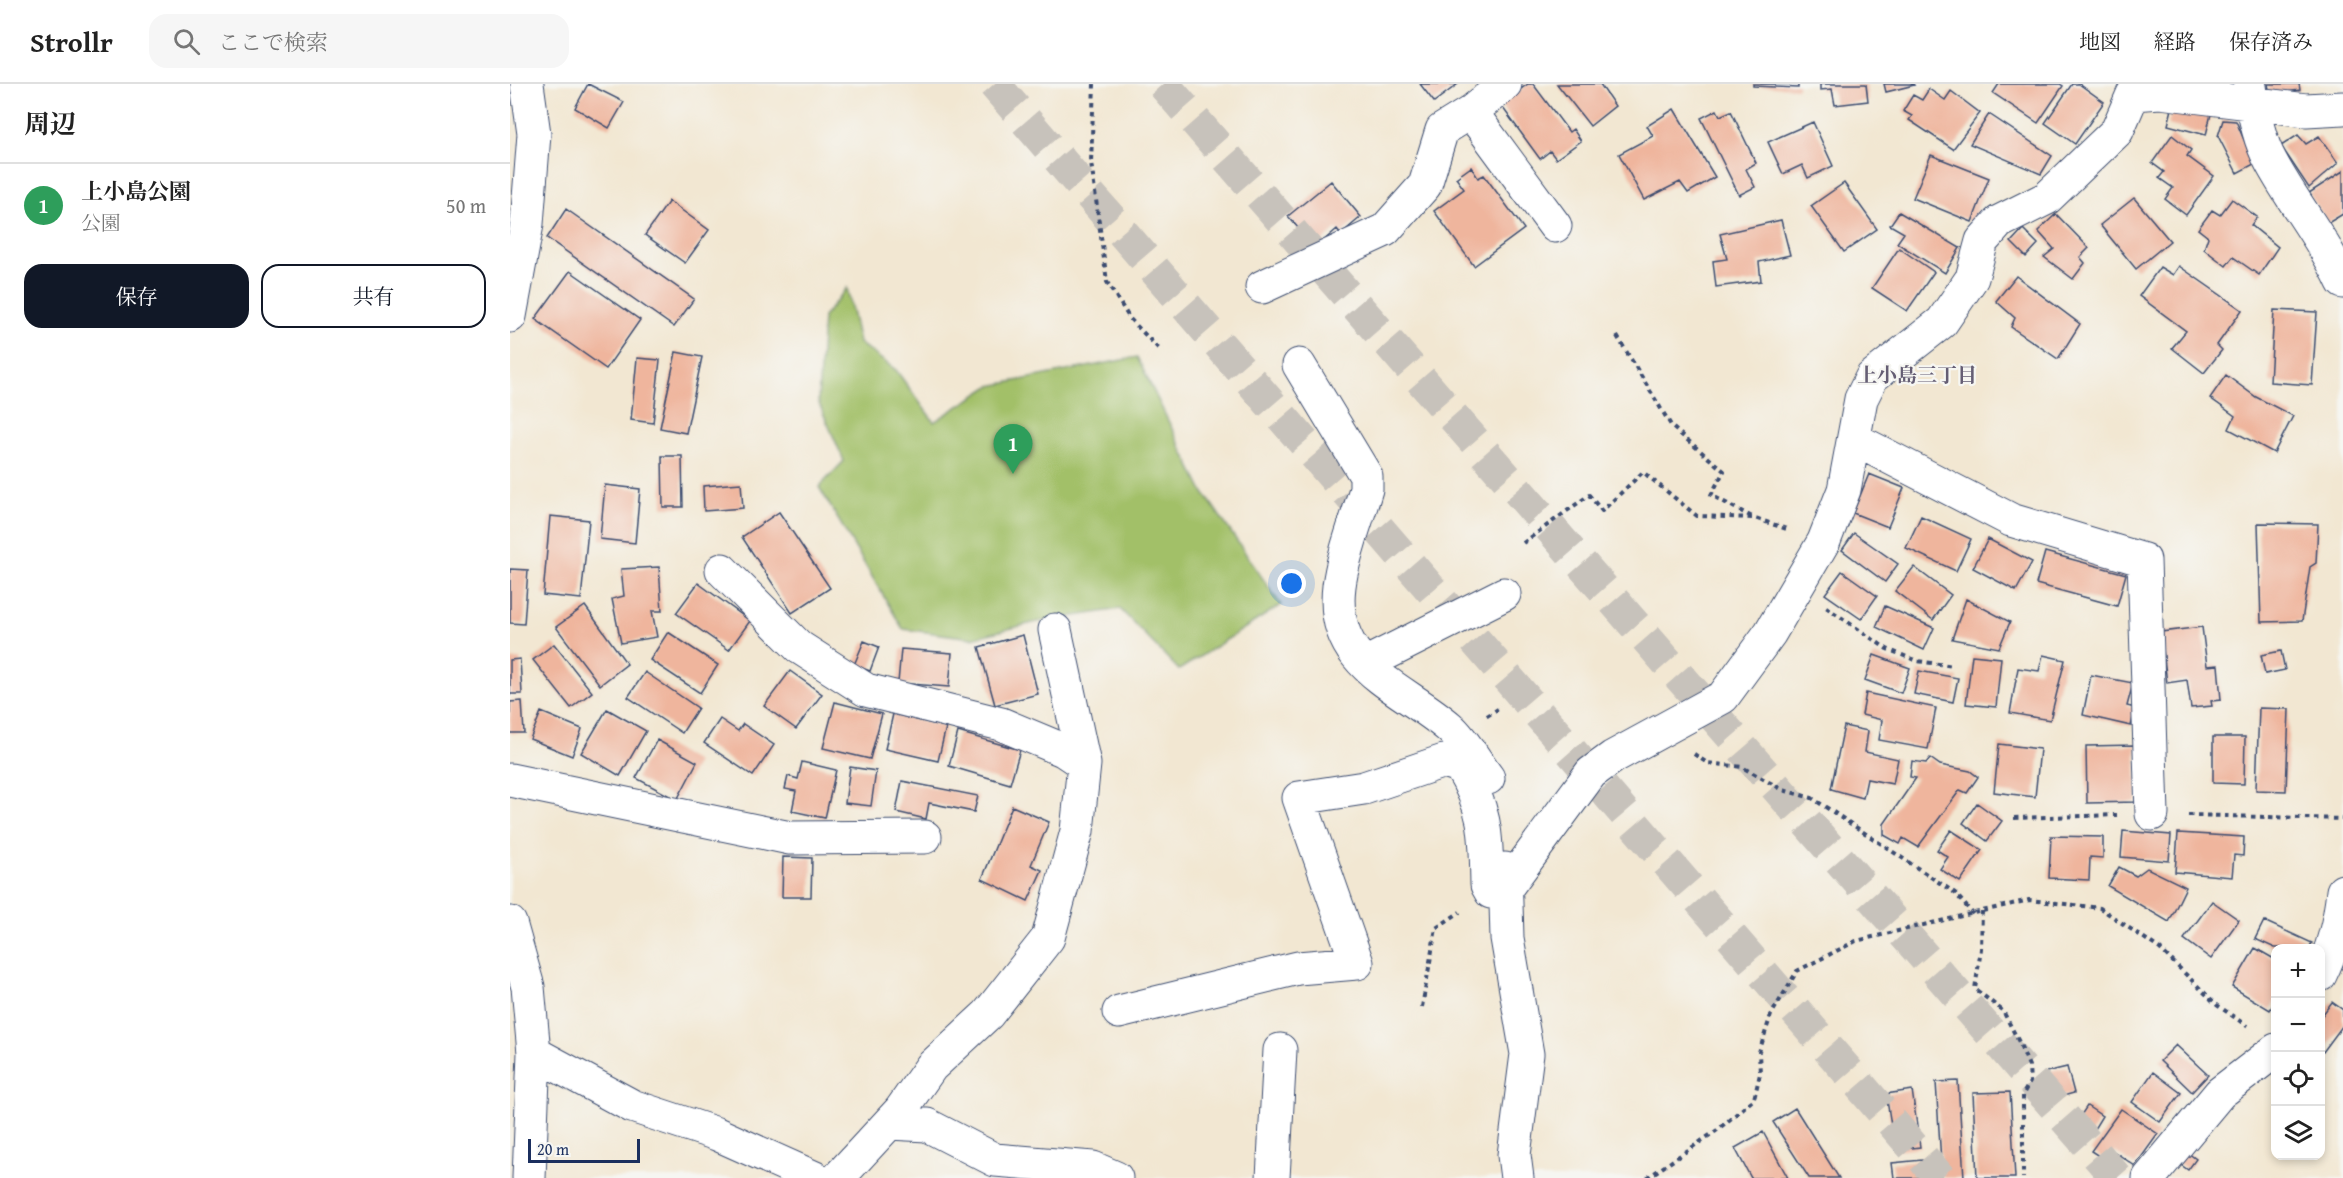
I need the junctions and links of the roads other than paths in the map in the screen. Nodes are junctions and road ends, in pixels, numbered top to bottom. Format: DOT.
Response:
graph roads {
  1 [pos="528,84"];
  2 [pos="1505,84"];
  3 [pos="2251,95"];
  4 [pos="2343,108"];
  5 [pos="1471,112"];
  6 [pos="1555,226"];
  7 [pos="2343,282"];
  8 [pos="1262,287"];
  9 [pos="510,316"];
  10 [pos="1299,365"];
  11 [pos="1854,439"];
  12 [pos="722,570"];
  13 [pos="1504,594"];
  14 [pos="1055,630"];
  15 [pos="1365,664"];
  16 [pos="1084,764"];
  17 [pos="510,780"];
  18 [pos="2152,814"];
  19 [pos="925,837"];
  20 [pos="1498,890"];
  21 [pos="2343,891"];
  22 [pos="510,922"];
  23 [pos="2325,966"];
  24 [pos="1119,1012"];
  25 [pos="2266,1041"];
  26 [pos="1280,1050"];
  27 [pos="534,1053"];
  28 [pos="889,1123"];
  29 [pos="529,1178"];
  30 [pos="815,1178"];
  31 [pos="838,1178"];
  32 [pos="1116,1178"];
  33 [pos="1273,1178"];
  34 [pos="1516,1178"];
  35 [pos="2149,1178"];
  1 -- 9 [label="street"];
  2 -- 5 [label="street"];
  3 -- 4 [label="street"];
  3 -- 7 [label="street"];
  3 -- 11 [label="street"];
  5 -- 6 [label="street"];
  5 -- 8 [label="street"];
  10 -- 15 [label="street"];
  11 -- 18 [label="street"];
  11 -- 20 [label="street"];
  12 -- 16 [label="street"];
  13 -- 15 [label="street"];
  14 -- 16 [label="street"];
  15 -- 20 [label="street"];
  16 -- 28 [label="street"];
  17 -- 19 [label="street"];
  20 -- 24 [label="street"];
  20 -- 34 [label="street"];
  21 -- 23 [label="street"];
  22 -- 27 [label="street"];
  25 -- 35 [label="street"];
  26 -- 33 [label="street"];
  27 -- 29 [label="street"];
  27 -- 30 [label="street"];
  28 -- 31 [label="street"];
  28 -- 32 [label="street"];
}
